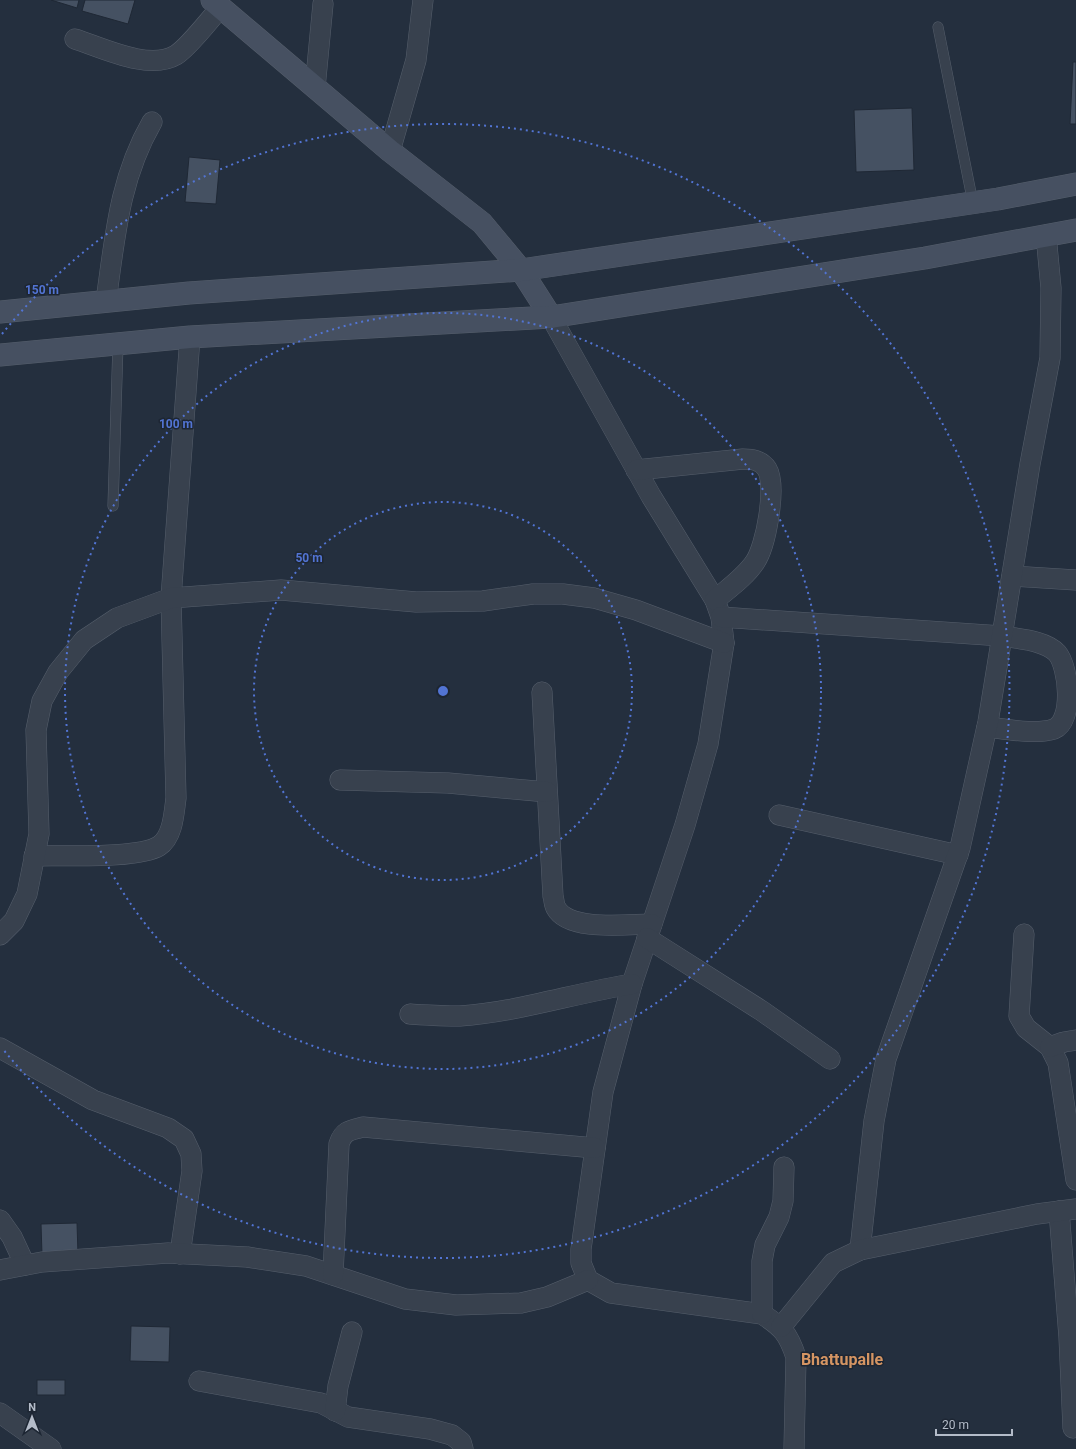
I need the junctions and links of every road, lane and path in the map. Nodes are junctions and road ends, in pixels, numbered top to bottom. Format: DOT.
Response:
graph roads {
  1 [pos="423,0"];
  2 [pos="323,4"];
  3 [pos="223,6"];
  4 [pos="938,26"];
  5 [pos="75,40"];
  6 [pos="315,88"];
  7 [pos="152,122"];
  8 [pos="390,151"];
  9 [pos="1076,184"];
  10 [pos="973,203"];
  11 [pos="1076,230"];
  12 [pos="1046,235"];
  13 [pos="521,270"];
  14 [pos="106,301"];
  15 [pos="0,312"];
  16 [pos="551,317"];
  17 [pos="190,337"];
  18 [pos="118,344"];
  19 [pos="0,355"];
  20 [pos="636,470"];
  21 [pos="113,506"];
  22 [pos="1012,576"];
  23 [pos="1076,580"];
  24 [pos="171,598"];
  25 [pos="718,609"];
  26 [pos="1002,636"];
  27 [pos="724,643"];
  28 [pos="542,692"];
  29 [pos="987,727"];
  30 [pos="340,780"];
  31 [pos="546,792"];
  32 [pos="779,815"];
  33 [pos="958,855"];
  34 [pos="34,856"];
  35 [pos="650,931"];
  36 [pos="1024,934"];
  37 [pos="0,935"];
  38 [pos="632,984"];
  39 [pos="410,1014"];
  40 [pos="1076,1040"];
  41 [pos="1050,1047"];
  42 [pos="0,1048"];
  43 [pos="830,1059"];
  44 [pos="595,1148"];
  45 [pos="784,1167"];
  46 [pos="1076,1180"];
  47 [pos="1068,1210"];
  48 [pos="0,1220"];
  49 [pos="860,1250"];
  50 [pos="180,1254"];
  51 [pos="25,1265"];
  52 [pos="0,1270"];
  53 [pos="333,1276"];
  54 [pos="588,1280"];
  55 [pos="762,1314"];
  56 [pos="781,1326"];
  57 [pos="352,1332"];
  58 [pos="199,1380"];
  59 [pos="336,1411"];
  60 [pos="0,1413"];
  61 [pos="1073,1428"];
  62 [pos="51,1449"];
  63 [pos="463,1449"];
  64 [pos="794,1449"];
  1 -- 8 [label="street"];
  2 -- 6 [label="street"];
  3 -- 5 [label="street"];
  3 -- 6 [label="street"];
  4 -- 10 [label="lane"];
  6 -- 8 [label="street"];
  7 -- 14 [label="street"];
  8 -- 13 [label="street"];
  9 -- 10 [label="street"];
  10 -- 13 [label="street"];
  11 -- 12 [label="street"];
  12 -- 16 [label="street"];
  12 -- 22 [label="street"];
  13 -- 14 [label="street"];
  13 -- 16 [label="street"];
  14 -- 15 [label="street"];
  16 -- 17 [label="street"];
  16 -- 20 [label="street"];
  17 -- 18 [label="street"];
  17 -- 24 [label="street"];
  18 -- 19 [label="street"];
  18 -- 21 [label="lane"];
  20 -- 25 [label="street"];
  20 -- 25 [label="street"];
  22 -- 23 [label="street"];
  22 -- 26 [label="street"];
  24 -- 27 [label="street"];
  24 -- 34 [label="street"];
  24 -- 34 [label="street"];
  25 -- 26 [label="street"];
  25 -- 27 [label="street"];
  26 -- 29 [label="street"];
  26 -- 29 [label="street"];
  27 -- 35 [label="street"];
  28 -- 31 [label="street"];
  29 -- 33 [label="street"];
  30 -- 31 [label="street"];
  31 -- 35 [label="street"];
  32 -- 33 [label="street"];
  33 -- 49 [label="street"];
  34 -- 37 [label="street"];
  35 -- 38 [label="street"];
  35 -- 43 [label="street"];
  36 -- 41 [label="street"];
  38 -- 39 [label="street"];
  38 -- 44 [label="street"];
  40 -- 41 [label="street"];
  41 -- 46 [label="street"];
  42 -- 50 [label="street"];
  44 -- 53 [label="street"];
  44 -- 54 [label="street"];
  45 -- 55 [label="street"];
  47 -- 49 [label="street"];
  47 -- 61 [label="street"];
  48 -- 51 [label="street"];
  49 -- 56 [label="street"];
  50 -- 51 [label="street"];
  50 -- 53 [label="street"];
  51 -- 52 [label="street"];
  53 -- 54 [label="street"];
  54 -- 55 [label="street"];
  55 -- 56 [label="street"];
  56 -- 64 [label="street"];
  57 -- 59 [label="street"];
  58 -- 59 [label="street"];
  59 -- 63 [label="street"];
  60 -- 62 [label="street"];
}
